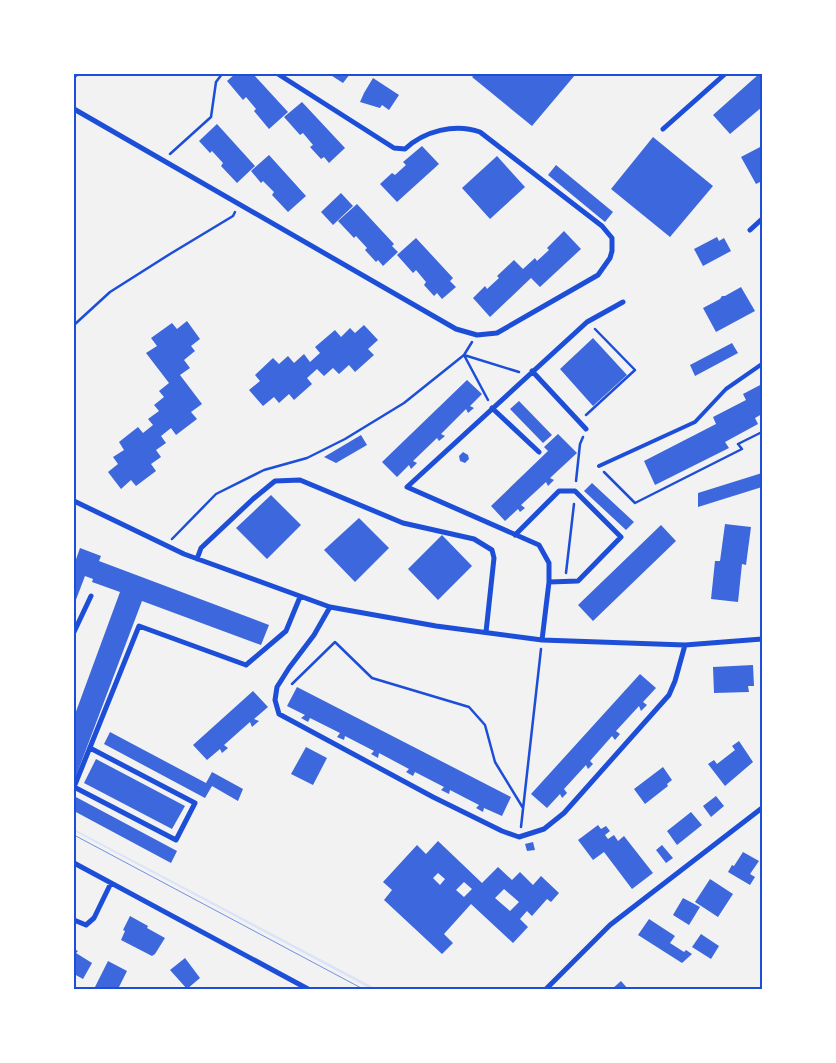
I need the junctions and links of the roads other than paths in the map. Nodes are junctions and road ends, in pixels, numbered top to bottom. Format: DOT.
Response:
graph roads {
  1 [pos="278,74"];
  2 [pos="725,74"];
  3 [pos="74,109"];
  4 [pos="663,129"];
  5 [pos="762,218"];
  6 [pos="750,230"];
  7 [pos="623,302"];
  8 [pos="762,364"];
  9 [pos="530,373"];
  10 [pos="492,408"];
  11 [pos="586,429"];
  12 [pos="539,452"];
  13 [pos="599,466"];
  14 [pos="74,501"];
  15 [pos="515,535"];
  16 [pos="198,559"];
  17 [pos="549,582"];
  18 [pos="91,596"];
  19 [pos="300,597"];
  20 [pos="330,607"];
  21 [pos="74,632"];
  22 [pos="486,632"];
  23 [pos="762,639"];
  24 [pos="542,640"];
  25 [pos="685,645"];
  26 [pos="90,748"];
  27 [pos="74,787"];
  28 [pos="762,808"];
  29 [pos="74,863"];
  30 [pos="111,883"];
  31 [pos="74,920"];
  32 [pos="308,989"];
  33 [pos="546,989"];
  1 -- 3 [label="street"];
  2 -- 4 [label="street"];
  5 -- 6 [label="street"];
  7 -- 9 [label="street"];
  8 -- 13 [label="lane"];
  9 -- 10 [label="street"];
  9 -- 11 [label="street"];
  10 -- 12 [label="street"];
  10 -- 15 [label="street"];
  14 -- 16 [label="street"];
  15 -- 17 [label="street"];
  15 -- 17 [label="street"];
  16 -- 19 [label="street"];
  16 -- 22 [label="street"];
  17 -- 24 [label="street"];
  18 -- 21 [label="street"];
  19 -- 20 [label="street"];
  19 -- 26 [label="street"];
  20 -- 22 [label="street"];
  20 -- 25 [label="street"];
  22 -- 24 [label="street"];
  23 -- 25 [label="street"];
  24 -- 25 [label="street"];
  26 -- 27 [label="street"];
  26 -- 27 [label="street"];
  28 -- 33 [label="street"];
  29 -- 30 [label="street"];
  30 -- 31 [label="street"];
  30 -- 32 [label="street"];
}
